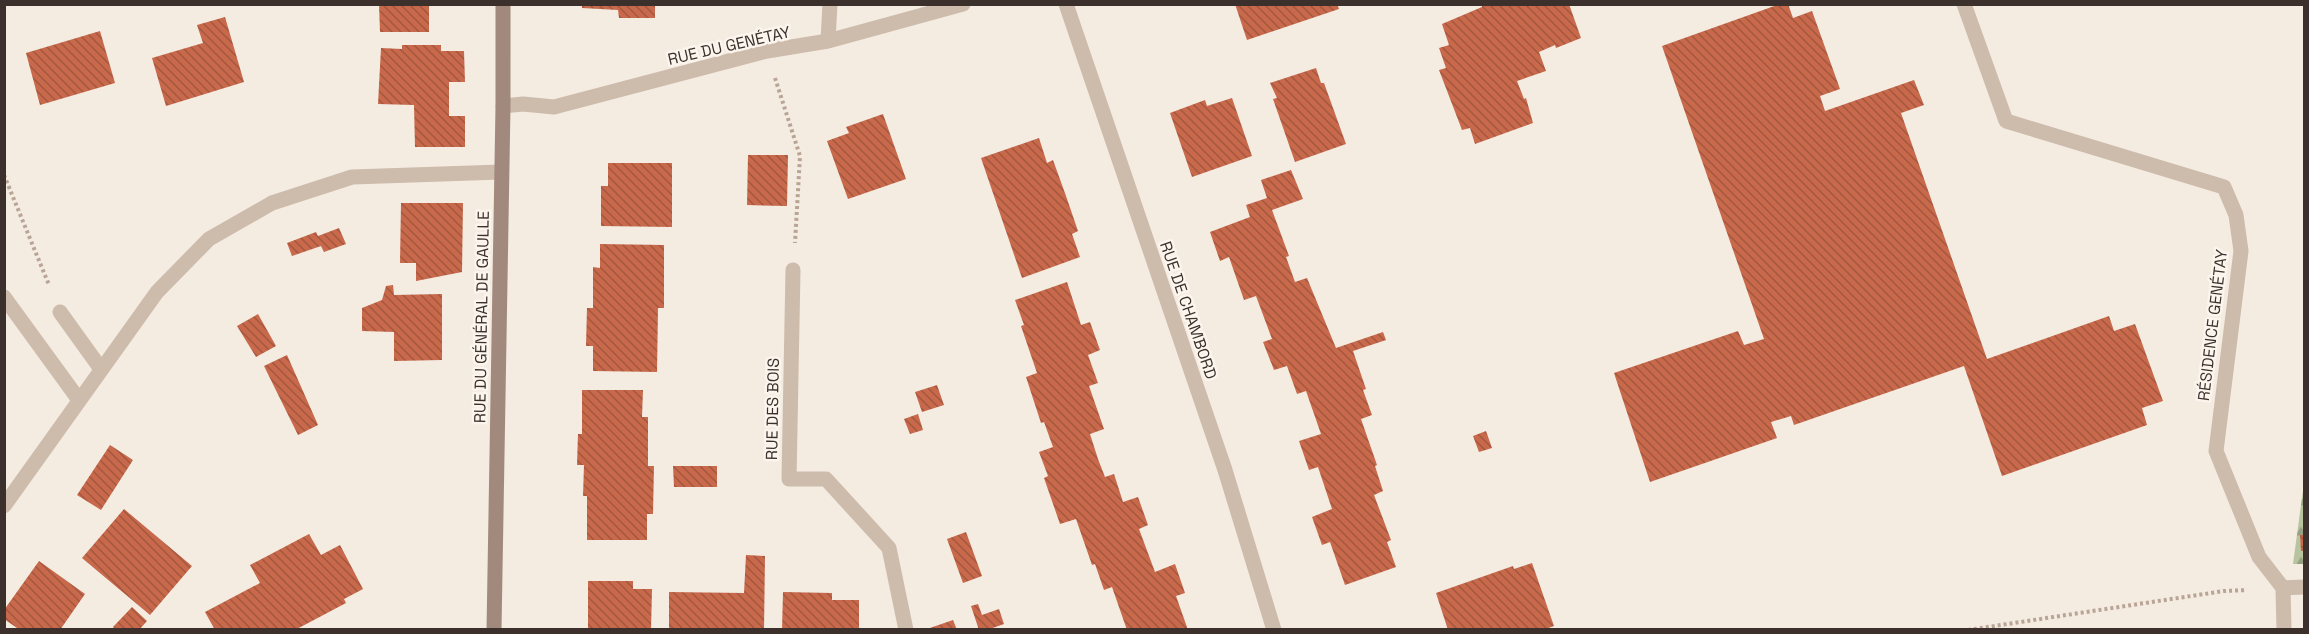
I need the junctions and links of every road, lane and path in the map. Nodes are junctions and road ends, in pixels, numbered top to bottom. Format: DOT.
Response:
graph roads {
  1 [pos="503,4"];
  2 [pos="830,4"];
  3 [pos="963,4"];
  4 [pos="1066,4"];
  5 [pos="1964,4"];
  6 [pos="828,41"];
  7 [pos="767,51"];
  8 [pos="503,106"];
  9 [pos="501,172"];
  10 [pos="4,175"];
  11 [pos="793,270"];
  12 [pos="4,297"];
  13 [pos="60,312"];
  14 [pos="100,369"];
  15 [pos="79,400"];
  16 [pos="4,506"];
  17 [pos="2304,587"];
  18 [pos="2283,588"];
  19 [pos="494,630"];
  20 [pos="906,630"];
  21 [pos="1274,630"];
  22 [pos="1968,630"];
  23 [pos="2284,630"];
  1 -- 8 [label="street, RUE DU GÉNÉRAL DE GAULLE"];
  2 -- 6 [label="street"];
  3 -- 6 [label="street, RUE DU GENÉTAY"];
  4 -- 21 [label="street, RUE DE CHAMBORD"];
  5 -- 18 [label="street, RÉSIDENCE GENÉTAY"];
  6 -- 7 [label="street, RUE DU GENÉTAY"];
  7 -- 8 [label="street, RUE DU GENÉTAY"];
  7 -- 11 [label="path"];
  8 -- 9 [label="street, RUE DU GÉNÉRAL DE GAULLE"];
  9 -- 14 [label="street"];
  9 -- 19 [label="street, RUE DU GÉNÉRAL DE GAULLE"];
  10 -- 13 [label="path"];
  11 -- 20 [label="street, RUE DES BOIS"];
  12 -- 15 [label="street"];
  13 -- 14 [label="street"];
  14 -- 15 [label="street"];
  15 -- 16 [label="street"];
  17 -- 18 [label="street"];
  18 -- 22 [label="path"];
  18 -- 23 [label="street"];
}
